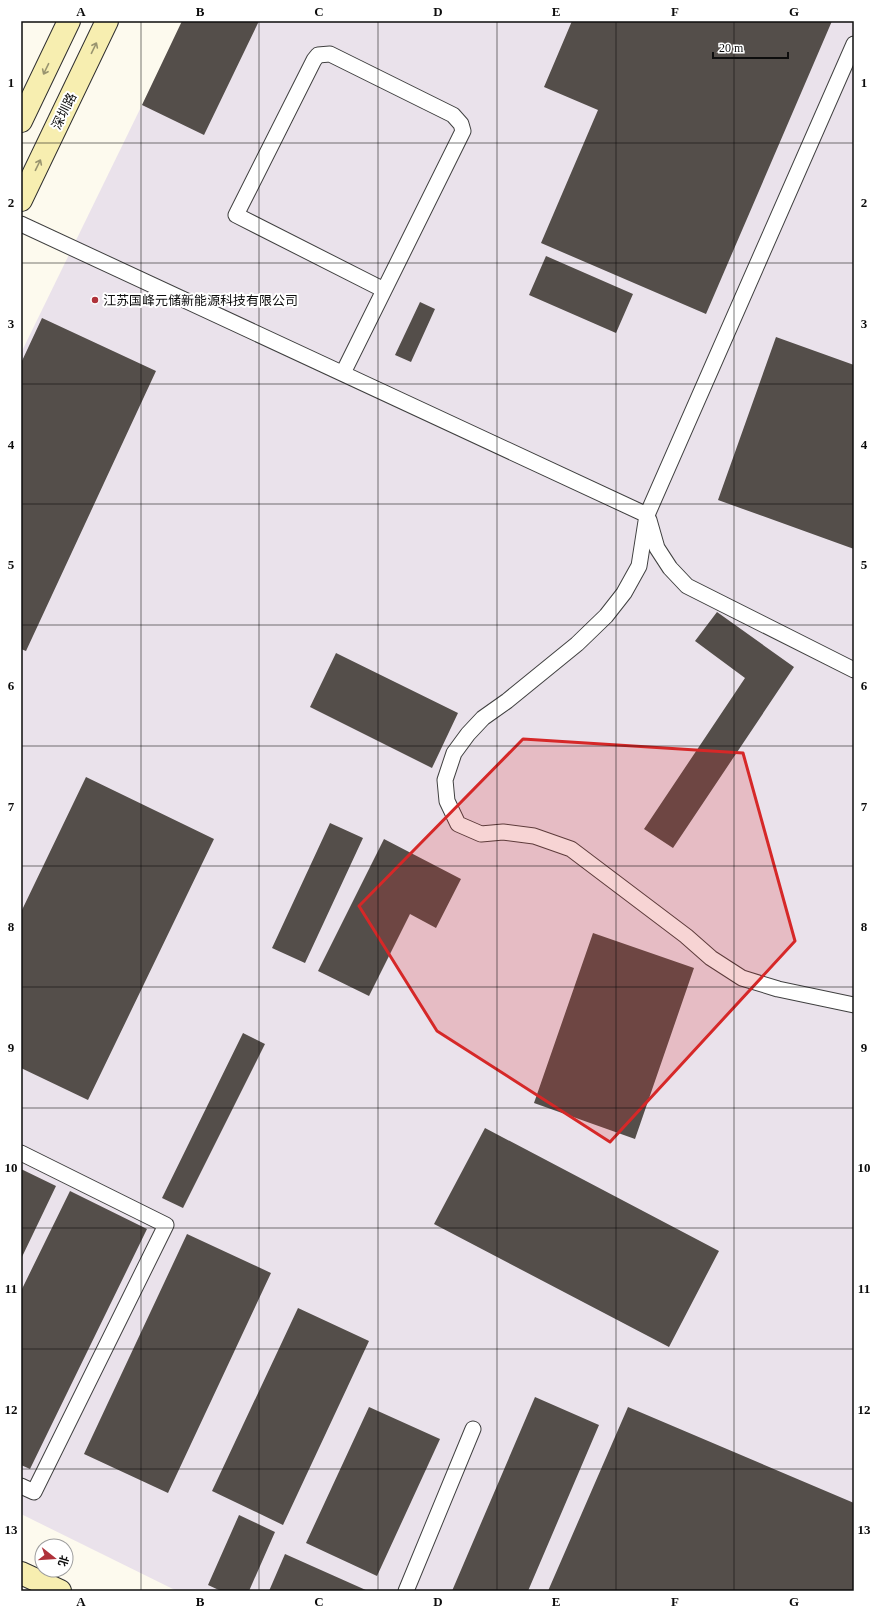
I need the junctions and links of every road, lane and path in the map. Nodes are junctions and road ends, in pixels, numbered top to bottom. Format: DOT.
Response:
graph roads {
  1 [pos="69,21"];
  2 [pos="107,21"];
  3 [pos="854,44"];
  4 [pos="21,121"];
  5 [pos="21,200"];
  6 [pos="21,224"];
  7 [pos="384,290"];
  8 [pos="343,373"];
  9 [pos="648,515"];
  10 [pos="854,670"];
  11 [pos="854,1005"];
  12 [pos="21,1153"];
  13 [pos="473,1429"];
  14 [pos="21,1486"];
  15 [pos="21,1572"];
  16 [pos="60,1591"];
  17 [pos="406,1591"];
  1 -- 4 [label="street, one-way"];
  5 -- 2 [label="street, 深圳路, one-way"];
  3 -- 9 [label="lane"];
  6 -- 8 [label="lane"];
  7 -- 7 [label="lane"];
  7 -- 8 [label="lane"];
  8 -- 9 [label="lane"];
  9 -- 10 [label="lane"];
  9 -- 11 [label="lane"];
  12 -- 14 [label="lane"];
  13 -- 17 [label="lane"];
  15 -- 16 [label="street"];
}
